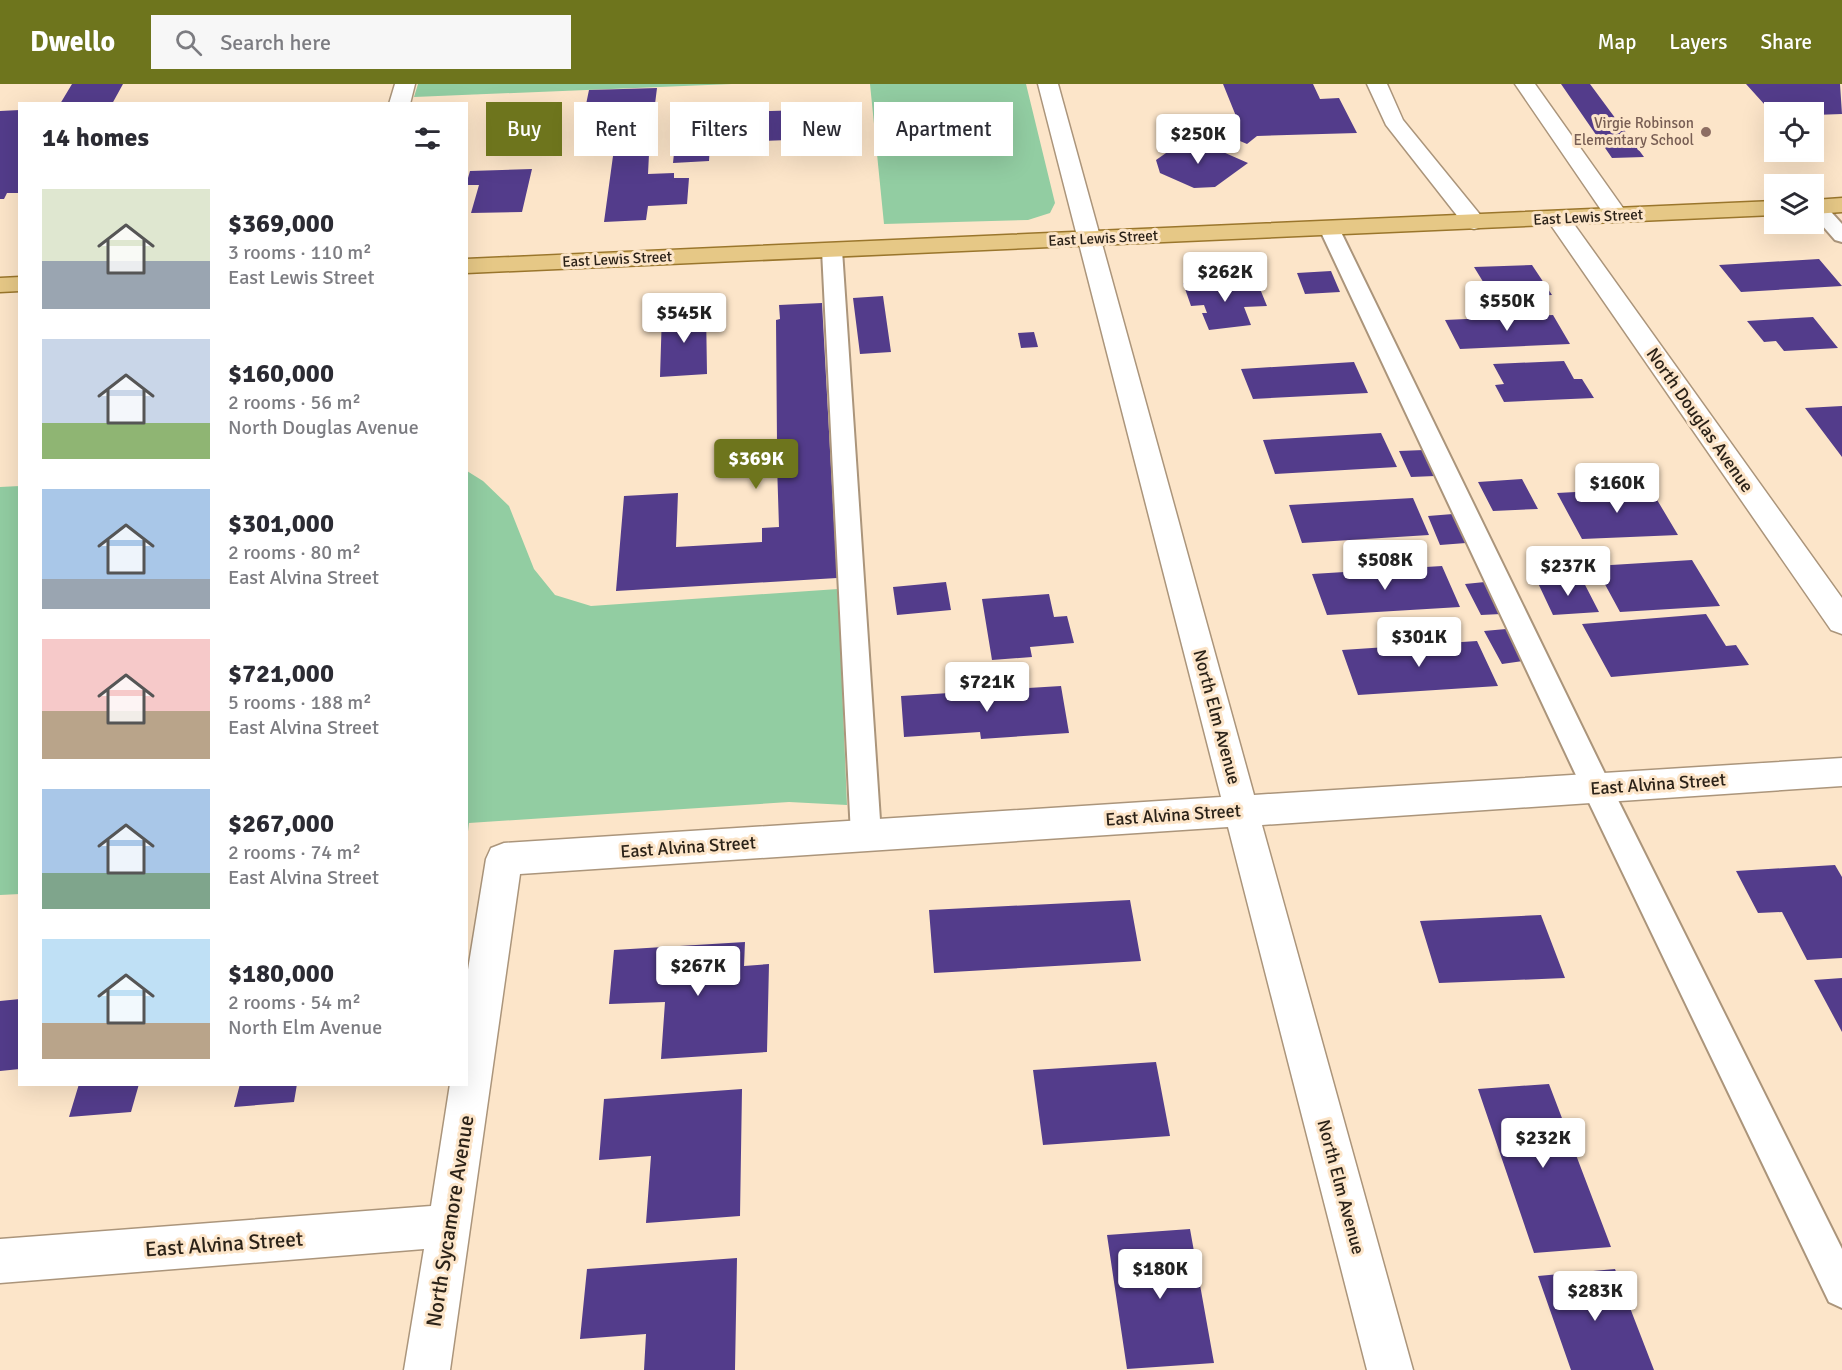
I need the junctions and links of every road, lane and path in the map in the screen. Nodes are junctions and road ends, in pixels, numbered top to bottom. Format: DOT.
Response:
graph roads {
  1 [pos="405,84"];
  2 [pos="1048,84"];
  3 [pos="1377,84"];
  4 [pos="1526,84"];
  5 [pos="400,102"];
  6 [pos="1842,206"];
  7 [pos="1824,207"];
  8 [pos="1764,208"];
  9 [pos="1616,215"];
  10 [pos="1824,217"];
  11 [pos="1558,218"];
  12 [pos="1474,222"];
  13 [pos="1329,228"];
  14 [pos="1842,236"];
  15 [pos="1090,238"];
  16 [pos="832,250"];
  17 [pos="468,266"];
  18 [pos="18,284"];
  19 [pos="0,285"];
  20 [pos="1842,621"];
  21 [pos="1842,772"];
  22 [pos="1597,788"];
  23 [pos="1241,811"];
  24 [pos="866,835"];
  25 [pos="504,859"];
  26 [pos="449,1226"];
  27 [pos="0,1261"];
  28 [pos="1842,1289"];
  29 [pos="427,1370"];
  30 [pos="1390,1370"];
  1 -- 5 [label="street"];
  2 -- 15 [label="street, North Elm Avenue"];
  3 -- 12 [label="street"];
  4 -- 9 [label="street"];
  6 -- 7 [label="main road"];
  8 -- 9 [label="main road, East Lewis Street"];
  9 -- 11 [label="main road, East Lewis Street"];
  10 -- 14 [label="lane"];
  11 -- 12 [label="main road, East Lewis Street"];
  11 -- 20 [label="street, North Douglas Avenue"];
  12 -- 13 [label="main road, East Lewis Street"];
  13 -- 15 [label="main road, East Lewis Street"];
  13 -- 22 [label="lane"];
  15 -- 16 [label="main road, East Lewis Street"];
  15 -- 23 [label="street, North Elm Avenue"];
  16 -- 17 [label="main road, East Lewis Street"];
  16 -- 24 [label="lane"];
  18 -- 19 [label="main road"];
  21 -- 22 [label="street, East Alvina Street"];
  22 -- 23 [label="street, East Alvina Street"];
  22 -- 28 [label="lane"];
  23 -- 24 [label="street, East Alvina Street"];
  23 -- 30 [label="street, North Elm Avenue"];
  24 -- 25 [label="street, East Alvina Street"];
  25 -- 26 [label="street, North Sycamore Avenue"];
  26 -- 27 [label="street, East Alvina Street"];
  26 -- 29 [label="street, North Sycamore Avenue"];
}
